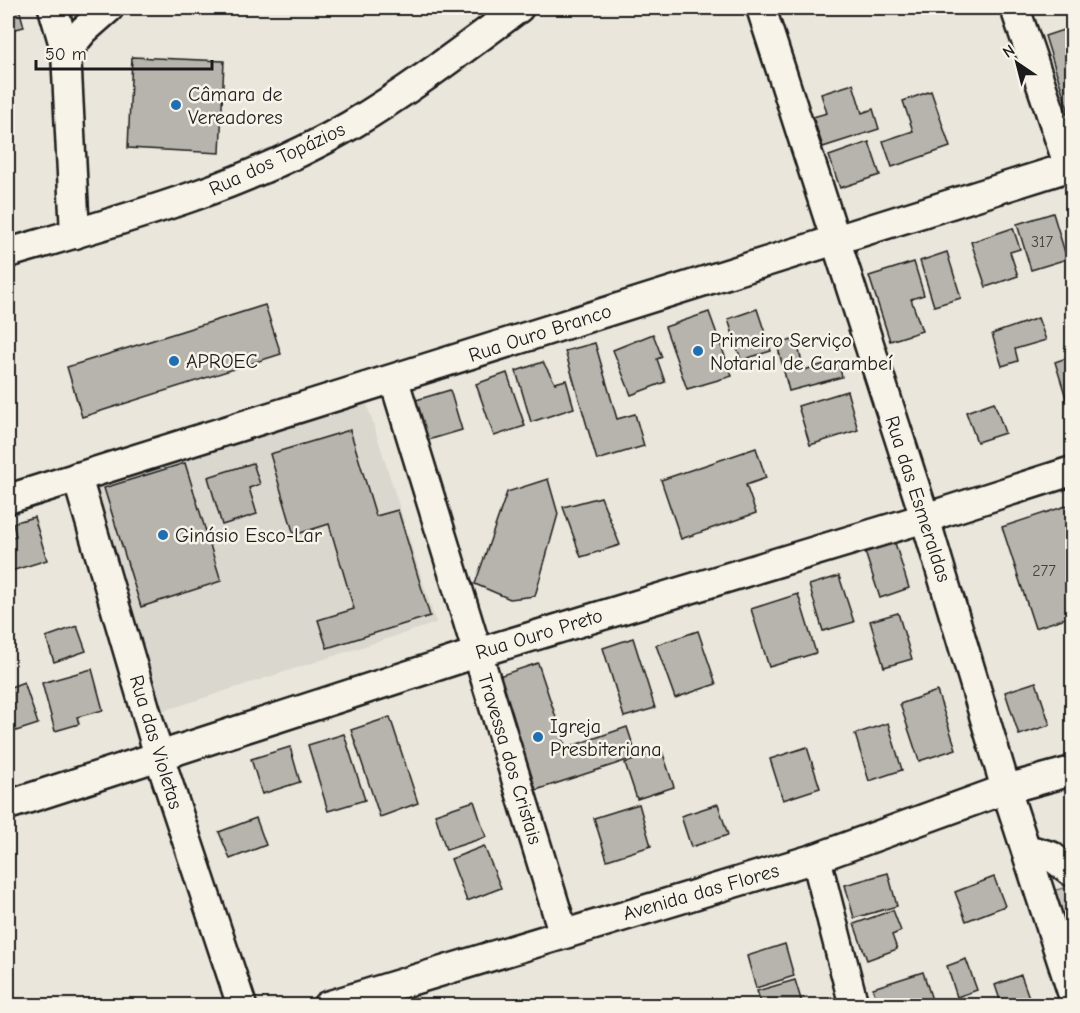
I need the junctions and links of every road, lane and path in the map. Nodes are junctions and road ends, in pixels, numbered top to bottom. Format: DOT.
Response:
graph roads {
  1 [pos="52,8"];
  2 [pos="109,8"];
  3 [pos="519,8"];
  4 [pos="761,8"];
  5 [pos="1015,8"];
  6 [pos="66,52"];
  7 [pos="1071,166"];
  8 [pos="75,234"];
  9 [pos="834,239"];
  10 [pos="8,253"];
  11 [pos="394,380"];
  12 [pos="1072,471"];
  13 [pos="77,477"];
  14 [pos="8,500"];
  15 [pos="925,518"];
  16 [pos="477,652"];
  17 [pos="159,756"];
  18 [pos="1072,771"];
  19 [pos="1006,789"];
  20 [pos="8,805"];
  21 [pos="1026,849"];
  22 [pos="816,858"];
  23 [pos="1072,872"];
  24 [pos="563,932"];
  25 [pos="1072,992"];
  26 [pos="242,1005"];
  27 [pos="327,1005"];
  28 [pos="854,1005"];
  1 -- 6 [label="street"];
  2 -- 6 [label="street"];
  3 -- 8 [label="street, Rua dos Topázios"];
  4 -- 9 [label="street, Rua das Esmeraldas"];
  5 -- 7 [label="street"];
  6 -- 8 [label="street"];
  7 -- 9 [label="street, Rua Ouro Branco"];
  8 -- 10 [label="street, Rua dos Topázios"];
  9 -- 11 [label="street, Rua Ouro Branco"];
  9 -- 15 [label="street, Rua das Esmeraldas"];
  11 -- 13 [label="street, Rua Ouro Branco"];
  11 -- 16 [label="street, Travessa dos Cristais"];
  12 -- 15 [label="street, Rua Ouro Preto"];
  13 -- 14 [label="street, Rua Ouro Branco"];
  13 -- 17 [label="street, Rua das Violetas"];
  15 -- 16 [label="street, Rua Ouro Preto"];
  15 -- 19 [label="street, Rua das Esmeraldas"];
  16 -- 17 [label="street, Rua Ouro Preto"];
  16 -- 24 [label="street, Travessa dos Cristais"];
  17 -- 20 [label="street, Rua Ouro Preto"];
  17 -- 26 [label="street, Rua das Violetas"];
  18 -- 19 [label="street, Avenida das Flores"];
  19 -- 21 [label="street, Rua das Esmeraldas"];
  19 -- 22 [label="street, Avenida das Flores"];
  21 -- 23 [label="street"];
  21 -- 25 [label="street, Rua das Esmeraldas"];
  22 -- 24 [label="street, Avenida das Flores"];
  22 -- 28 [label="street"];
  24 -- 27 [label="street, Avenida das Flores"];
}
